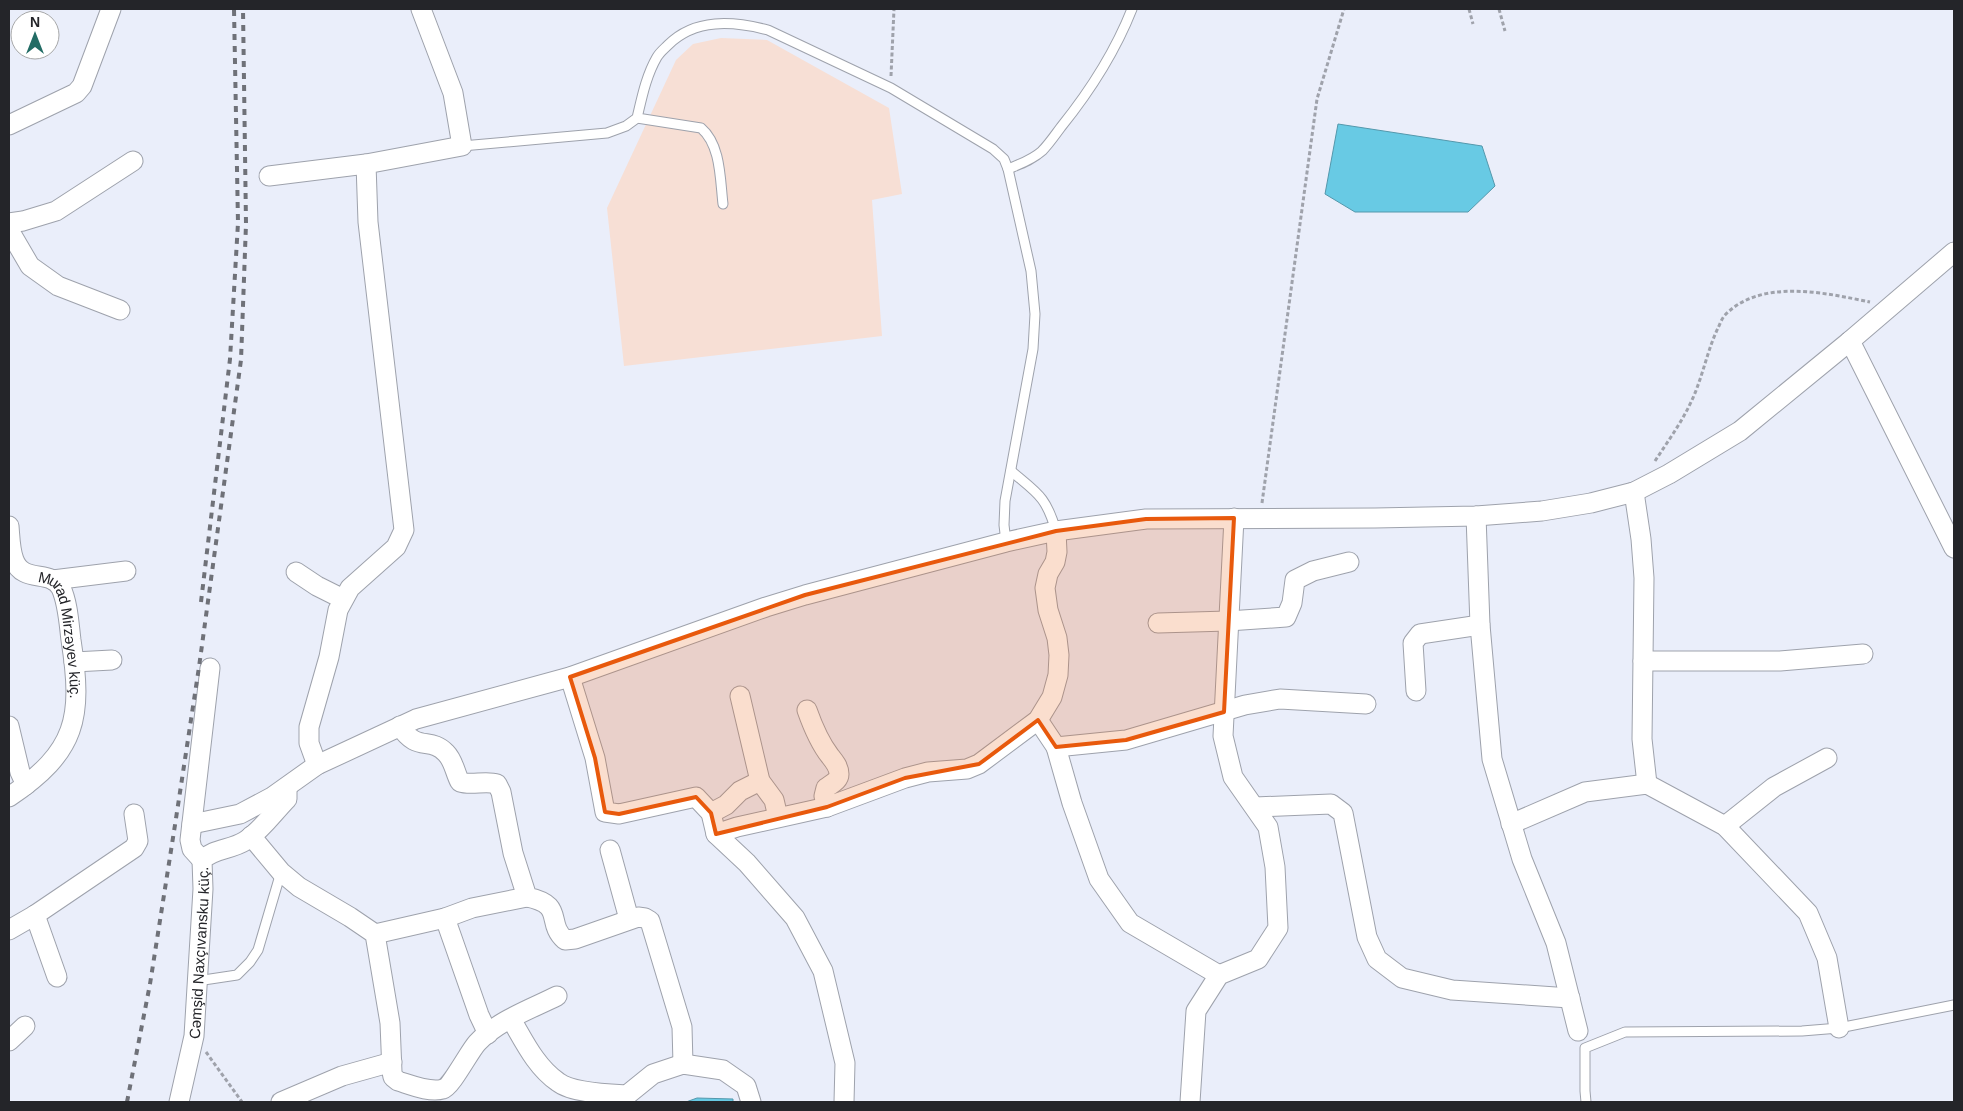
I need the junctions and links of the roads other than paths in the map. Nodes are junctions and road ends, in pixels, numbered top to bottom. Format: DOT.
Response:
graph roads {
  1 [pos="111,9"];
  2 [pos="421,9"];
  3 [pos="1132,9"];
  4 [pos="638,118"];
  5 [pos="9,125"];
  6 [pos="462,146"];
  7 [pos="133,161"];
  8 [pos="366,164"];
  9 [pos="1008,169"];
  10 [pos="269,176"];
  11 [pos="723,204"];
  12 [pos="9,223"];
  13 [pos="9,230"];
  14 [pos="1954,252"];
  15 [pos="120,310"];
  16 [pos="1850,342"];
  17 [pos="1011,471"];
  18 [pos="1634,492"];
  19 [pos="1476,516"];
  20 [pos="1234,518"];
  21 [pos="9,526"];
  22 [pos="1056,531"];
  23 [pos="1006,542"];
  24 [pos="1954,548"];
  25 [pos="1349,562"];
  26 [pos="126,571"];
  27 [pos="296,572"];
  28 [pos="14,573"];
  29 [pos="53,580"];
  30 [pos="343,599"];
  31 [pos="1228,621"];
  32 [pos="1158,623"];
  33 [pos="1480,625"];
  34 [pos="1863,654"];
  35 [pos="112,660"];
  36 [pos="1643,661"];
  37 [pos="74,662"];
  38 [pos="210,668"];
  39 [pos="570,677"];
  40 [pos="1416,692"];
  41 [pos="740,696"];
  42 [pos="1366,704"];
  43 [pos="807,710"];
  44 [pos="1224,712"];
  45 [pos="1038,720"];
  46 [pos="9,726"];
  47 [pos="400,726"];
  48 [pos="1056,747"];
  49 [pos="1827,758"];
  50 [pos="316,765"];
  51 [pos="760,781"];
  52 [pos="1647,784"];
  53 [pos="26,785"];
  54 [pos="286,787"];
  55 [pos="9,797"];
  56 [pos="1255,806"];
  57 [pos="826,807"];
  58 [pos="710,813"];
  59 [pos="134,814"];
  60 [pos="778,817"];
  61 [pos="192,824"];
  62 [pos="1511,824"];
  63 [pos="1725,826"];
  64 [pos="716,834"];
  65 [pos="251,836"];
  66 [pos="610,850"];
  67 [pos="202,860"];
  68 [pos="281,872"];
  69 [pos="527,897"];
  70 [pos="35,915"];
  71 [pos="445,918"];
  72 [pos="629,919"];
  73 [pos="9,930"];
  74 [pos="374,934"];
  75 [pos="1219,976"];
  76 [pos="57,977"];
  77 [pos="197,981"];
  78 [pos="557,996"];
  79 [pos="1570,998"];
  80 [pos="1954,1005"];
  81 [pos="511,1019"];
  82 [pos="25,1026"];
  83 [pos="1839,1028"];
  84 [pos="1578,1031"];
  85 [pos="488,1034"];
  86 [pos="9,1041"];
  87 [pos="392,1062"];
  88 [pos="683,1064"];
  89 [pos="179,1102"];
  90 [pos="281,1102"];
  91 [pos="751,1102"];
  92 [pos="844,1102"];
  93 [pos="1190,1102"];
  94 [pos="1586,1102"];
  1 -- 5 [label="street"];
  2 -- 6 [label="street"];
  3 -- 9 [label="lane"];
  4 -- 6 [label="lane"];
  4 -- 9 [label="lane"];
  4 -- 11 [label="lane"];
  6 -- 8 [label="street"];
  7 -- 12 [label="street"];
  8 -- 10 [label="street"];
  8 -- 30 [label="street"];
  9 -- 17 [label="lane"];
  13 -- 15 [label="street"];
  14 -- 16 [label="street"];
  16 -- 18 [label="street"];
  16 -- 24 [label="street"];
  17 -- 22 [label="lane"];
  17 -- 23 [label="lane"];
  18 -- 19 [label="street"];
  18 -- 36 [label="street"];
  19 -- 20 [label="street"];
  19 -- 33 [label="street"];
  20 -- 22 [label="street"];
  20 -- 31 [label="street"];
  21 -- 28 [label="street, Murad Mirzəyev küç."];
  22 -- 23 [label="street"];
  22 -- 45 [label="street"];
  23 -- 39 [label="street"];
  25 -- 31 [label="street"];
  26 -- 29 [label="street"];
  27 -- 30 [label="street"];
  28 -- 29 [label="street, Murad Mirzəyev küç."];
  29 -- 37 [label="street, Murad Mirzəyev küç."];
  30 -- 50 [label="street"];
  31 -- 32 [label="street"];
  31 -- 44 [label="street"];
  33 -- 40 [label="street"];
  33 -- 62 [label="street"];
  34 -- 36 [label="street"];
  35 -- 37 [label="street"];
  36 -- 52 [label="street"];
  37 -- 53 [label="street, Murad Mirzəyev küç."];
  38 -- 61 [label="street"];
  39 -- 47 [label="street"];
  39 -- 58 [label="street"];
  41 -- 51 [label="street"];
  42 -- 44 [label="street"];
  43 -- 57 [label="street"];
  44 -- 48 [label="street"];
  44 -- 56 [label="street"];
  45 -- 48 [label="street"];
  45 -- 57 [label="street"];
  46 -- 53 [label="street"];
  47 -- 50 [label="street"];
  47 -- 69 [label="street"];
  48 -- 75 [label="street"];
  49 -- 63 [label="street"];
  50 -- 54 [label="street"];
  51 -- 58 [label="street"];
  51 -- 60 [label="street"];
  52 -- 62 [label="street"];
  52 -- 63 [label="street"];
  53 -- 55 [label="street, Murad Mirzəyev küç."];
  54 -- 61 [label="street"];
  54 -- 65 [label="street, Cəmşid Naxçıvansku küç."];
  56 -- 75 [label="street"];
  56 -- 79 [label="street"];
  57 -- 60 [label="street"];
  58 -- 64 [label="street"];
  59 -- 70 [label="street"];
  60 -- 64 [label="street"];
  61 -- 67 [label="street"];
  62 -- 79 [label="street"];
  63 -- 83 [label="street"];
  64 -- 92 [label="street"];
  65 -- 67 [label="street, Cəmşid Naxçıvansku küç."];
  65 -- 68 [label="street"];
  66 -- 72 [label="street"];
  67 -- 77 [label="street, Cəmşid Naxçıvansku küç."];
  68 -- 74 [label="street"];
  68 -- 77 [label="lane"];
  69 -- 71 [label="street"];
  69 -- 72 [label="street"];
  70 -- 73 [label="street"];
  70 -- 76 [label="street"];
  71 -- 74 [label="street"];
  71 -- 85 [label="street"];
  72 -- 88 [label="street"];
  74 -- 87 [label="street"];
  75 -- 93 [label="street"];
  77 -- 89 [label="street, Cəmşid Naxçıvansku küç."];
  78 -- 81 [label="street"];
  79 -- 84 [label="street"];
  80 -- 83 [label="lane"];
  81 -- 85 [label="street"];
  81 -- 88 [label="street"];
  82 -- 86 [label="street"];
  83 -- 94 [label="lane"];
  85 -- 87 [label="street"];
  87 -- 90 [label="street"];
  88 -- 91 [label="street"];
}
